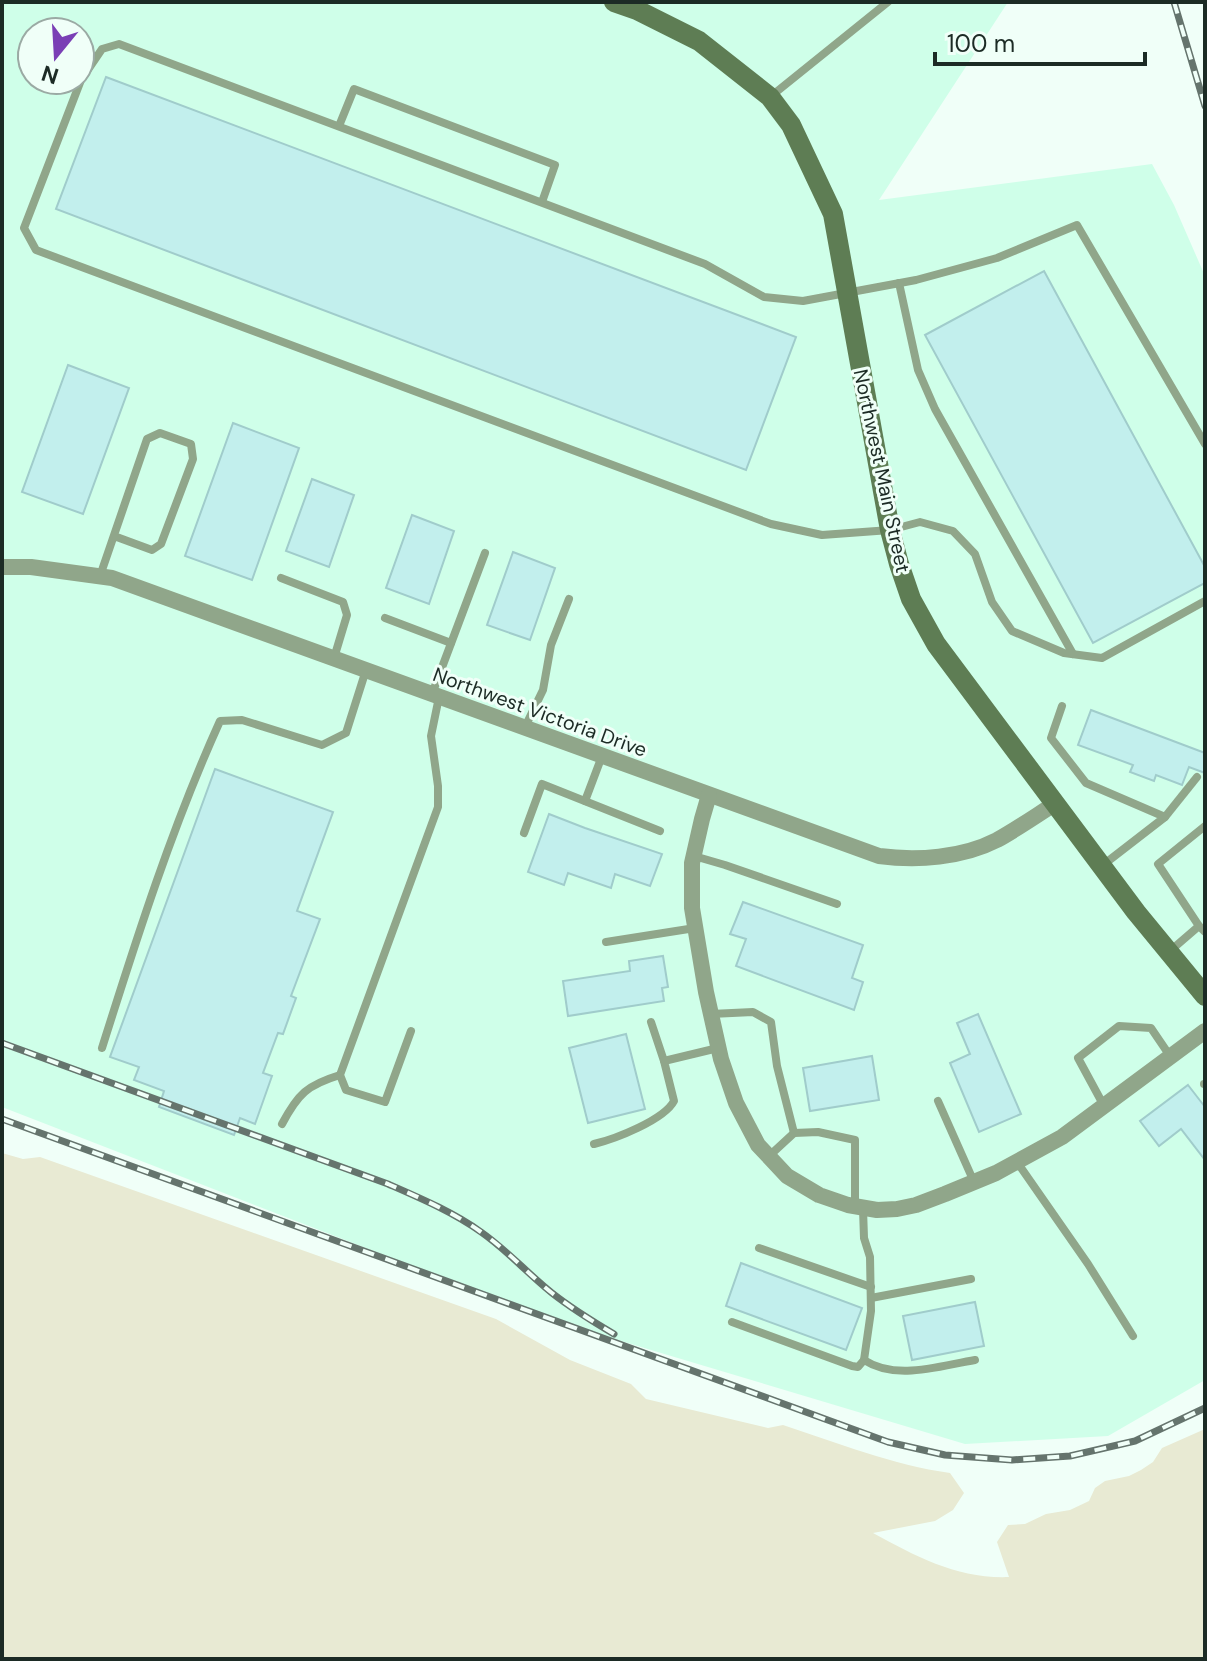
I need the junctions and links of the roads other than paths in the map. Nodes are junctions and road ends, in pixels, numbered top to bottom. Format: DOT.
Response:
graph roads {
  1 [pos="614,2"];
  2 [pos="888,2"];
  3 [pos="770,97"];
  4 [pos="339,126"];
  5 [pos="542,202"];
  6 [pos="899,283"];
  7 [pos="847,293"];
  8 [pos="1205,444"];
  9 [pos="890,530"];
  10 [pos="114,536"];
  11 [pos="485,553"];
  12 [pos="2,567"];
  13 [pos="100,576"];
  14 [pos="281,578"];
  15 [pos="569,599"];
  16 [pos="1205,601"];
  17 [pos="385,618"];
  18 [pos="451,643"];
  19 [pos="1073,654"];
  20 [pos="334,658"];
  21 [pos="366,669"];
  22 [pos="436,695"];
  23 [pos="1062,706"];
  24 [pos="525,727"];
  25 [pos="602,756"];
  26 [pos="1197,777"];
  27 [pos="709,795"];
  28 [pos="585,801"];
  29 [pos="1056,803"];
  30 [pos="1165,817"];
  31 [pos="1205,826"];
  32 [pos="660,831"];
  33 [pos="524,833"];
  34 [pos="694,856"];
  35 [pos="1102,865"];
  36 [pos="837,904"];
  37 [pos="695,928"];
  38 [pos="1202,929"];
  39 [pos="606,942"];
  40 [pos="1169,952"];
  41 [pos="1205,996"];
  42 [pos="711,1014"];
  43 [pos="651,1022"];
  44 [pos="411,1031"];
  45 [pos="1205,1031"];
  46 [pos="102,1048"];
  47 [pos="718,1048"];
  48 [pos="1170,1057"];
  49 [pos="664,1061"];
  50 [pos="340,1075"];
  51 [pos="938,1101"];
  52 [pos="1104,1106"];
  53 [pos="282,1124"];
  54 [pos="794,1133"];
  55 [pos="594,1144"];
  56 [pos="768,1157"];
  57 [pos="1016,1162"];
  58 [pos="974,1182"];
  59 [pos="859,1207"];
  60 [pos="759,1248"];
  61 [pos="971,1279"];
  62 [pos="871,1287"];
  63 [pos="871,1298"];
  64 [pos="732,1322"];
  65 [pos="1133,1336"];
  66 [pos="864,1360"];
  67 [pos="975,1360"];
  1 -- 3 [label="street, Northwest Main Street"];
  2 -- 3 [label="lane"];
  3 -- 7 [label="street, Northwest Main Street"];
  4 -- 5 [label="lane"];
  4 -- 5 [label="lane"];
  4 -- 9 [label="lane"];
  5 -- 7 [label="lane"];
  6 -- 7 [label="lane"];
  6 -- 8 [label="lane"];
  6 -- 19 [label="lane"];
  7 -- 9 [label="street, Northwest Main Street"];
  9 -- 19 [label="lane"];
  9 -- 29 [label="street, Northwest Main Street"];
  10 -- 10 [label="lane"];
  10 -- 13 [label="lane"];
  11 -- 18 [label="lane"];
  12 -- 13 [label="street, Northwest Victoria Drive"];
  13 -- 20 [label="street, Northwest Victoria Drive"];
  14 -- 20 [label="lane"];
  15 -- 24 [label="lane"];
  16 -- 19 [label="lane"];
  17 -- 18 [label="lane"];
  18 -- 22 [label="lane"];
  20 -- 21 [label="street, Northwest Victoria Drive"];
  21 -- 22 [label="street, Northwest Victoria Drive"];
  21 -- 46 [label="lane"];
  22 -- 24 [label="street, Northwest Victoria Drive"];
  22 -- 50 [label="lane"];
  23 -- 30 [label="lane"];
  24 -- 25 [label="street, Northwest Victoria Drive"];
  25 -- 27 [label="street, Northwest Victoria Drive"];
  25 -- 28 [label="lane"];
  26 -- 30 [label="lane"];
  27 -- 29 [label="street, Northwest Victoria Drive"];
  27 -- 34 [label="street"];
  28 -- 32 [label="lane"];
  28 -- 33 [label="lane"];
  29 -- 35 [label="street, Northwest Main Street"];
  30 -- 35 [label="lane"];
  31 -- 38 [label="lane"];
  34 -- 36 [label="lane"];
  34 -- 37 [label="street"];
  35 -- 40 [label="street, Northwest Main Street"];
  37 -- 39 [label="lane"];
  37 -- 42 [label="street"];
  38 -- 40 [label="lane"];
  40 -- 41 [label="street, Northwest Main Street"];
  42 -- 47 [label="street"];
  42 -- 54 [label="lane"];
  43 -- 49 [label="lane"];
  44 -- 50 [label="lane"];
  45 -- 48 [label="street"];
  47 -- 49 [label="lane"];
  47 -- 56 [label="street"];
  48 -- 52 [label="street"];
  48 -- 52 [label="lane"];
  49 -- 55 [label="lane"];
  50 -- 53 [label="lane"];
  51 -- 58 [label="lane"];
  52 -- 57 [label="street"];
  54 -- 56 [label="lane"];
  54 -- 59 [label="lane"];
  56 -- 59 [label="street"];
  57 -- 58 [label="street"];
  57 -- 65 [label="lane"];
  58 -- 59 [label="street"];
  59 -- 62 [label="lane"];
  60 -- 62 [label="lane"];
  61 -- 63 [label="lane"];
  62 -- 63 [label="lane"];
  63 -- 66 [label="lane"];
  64 -- 66 [label="lane"];
  66 -- 67 [label="lane"];
}
